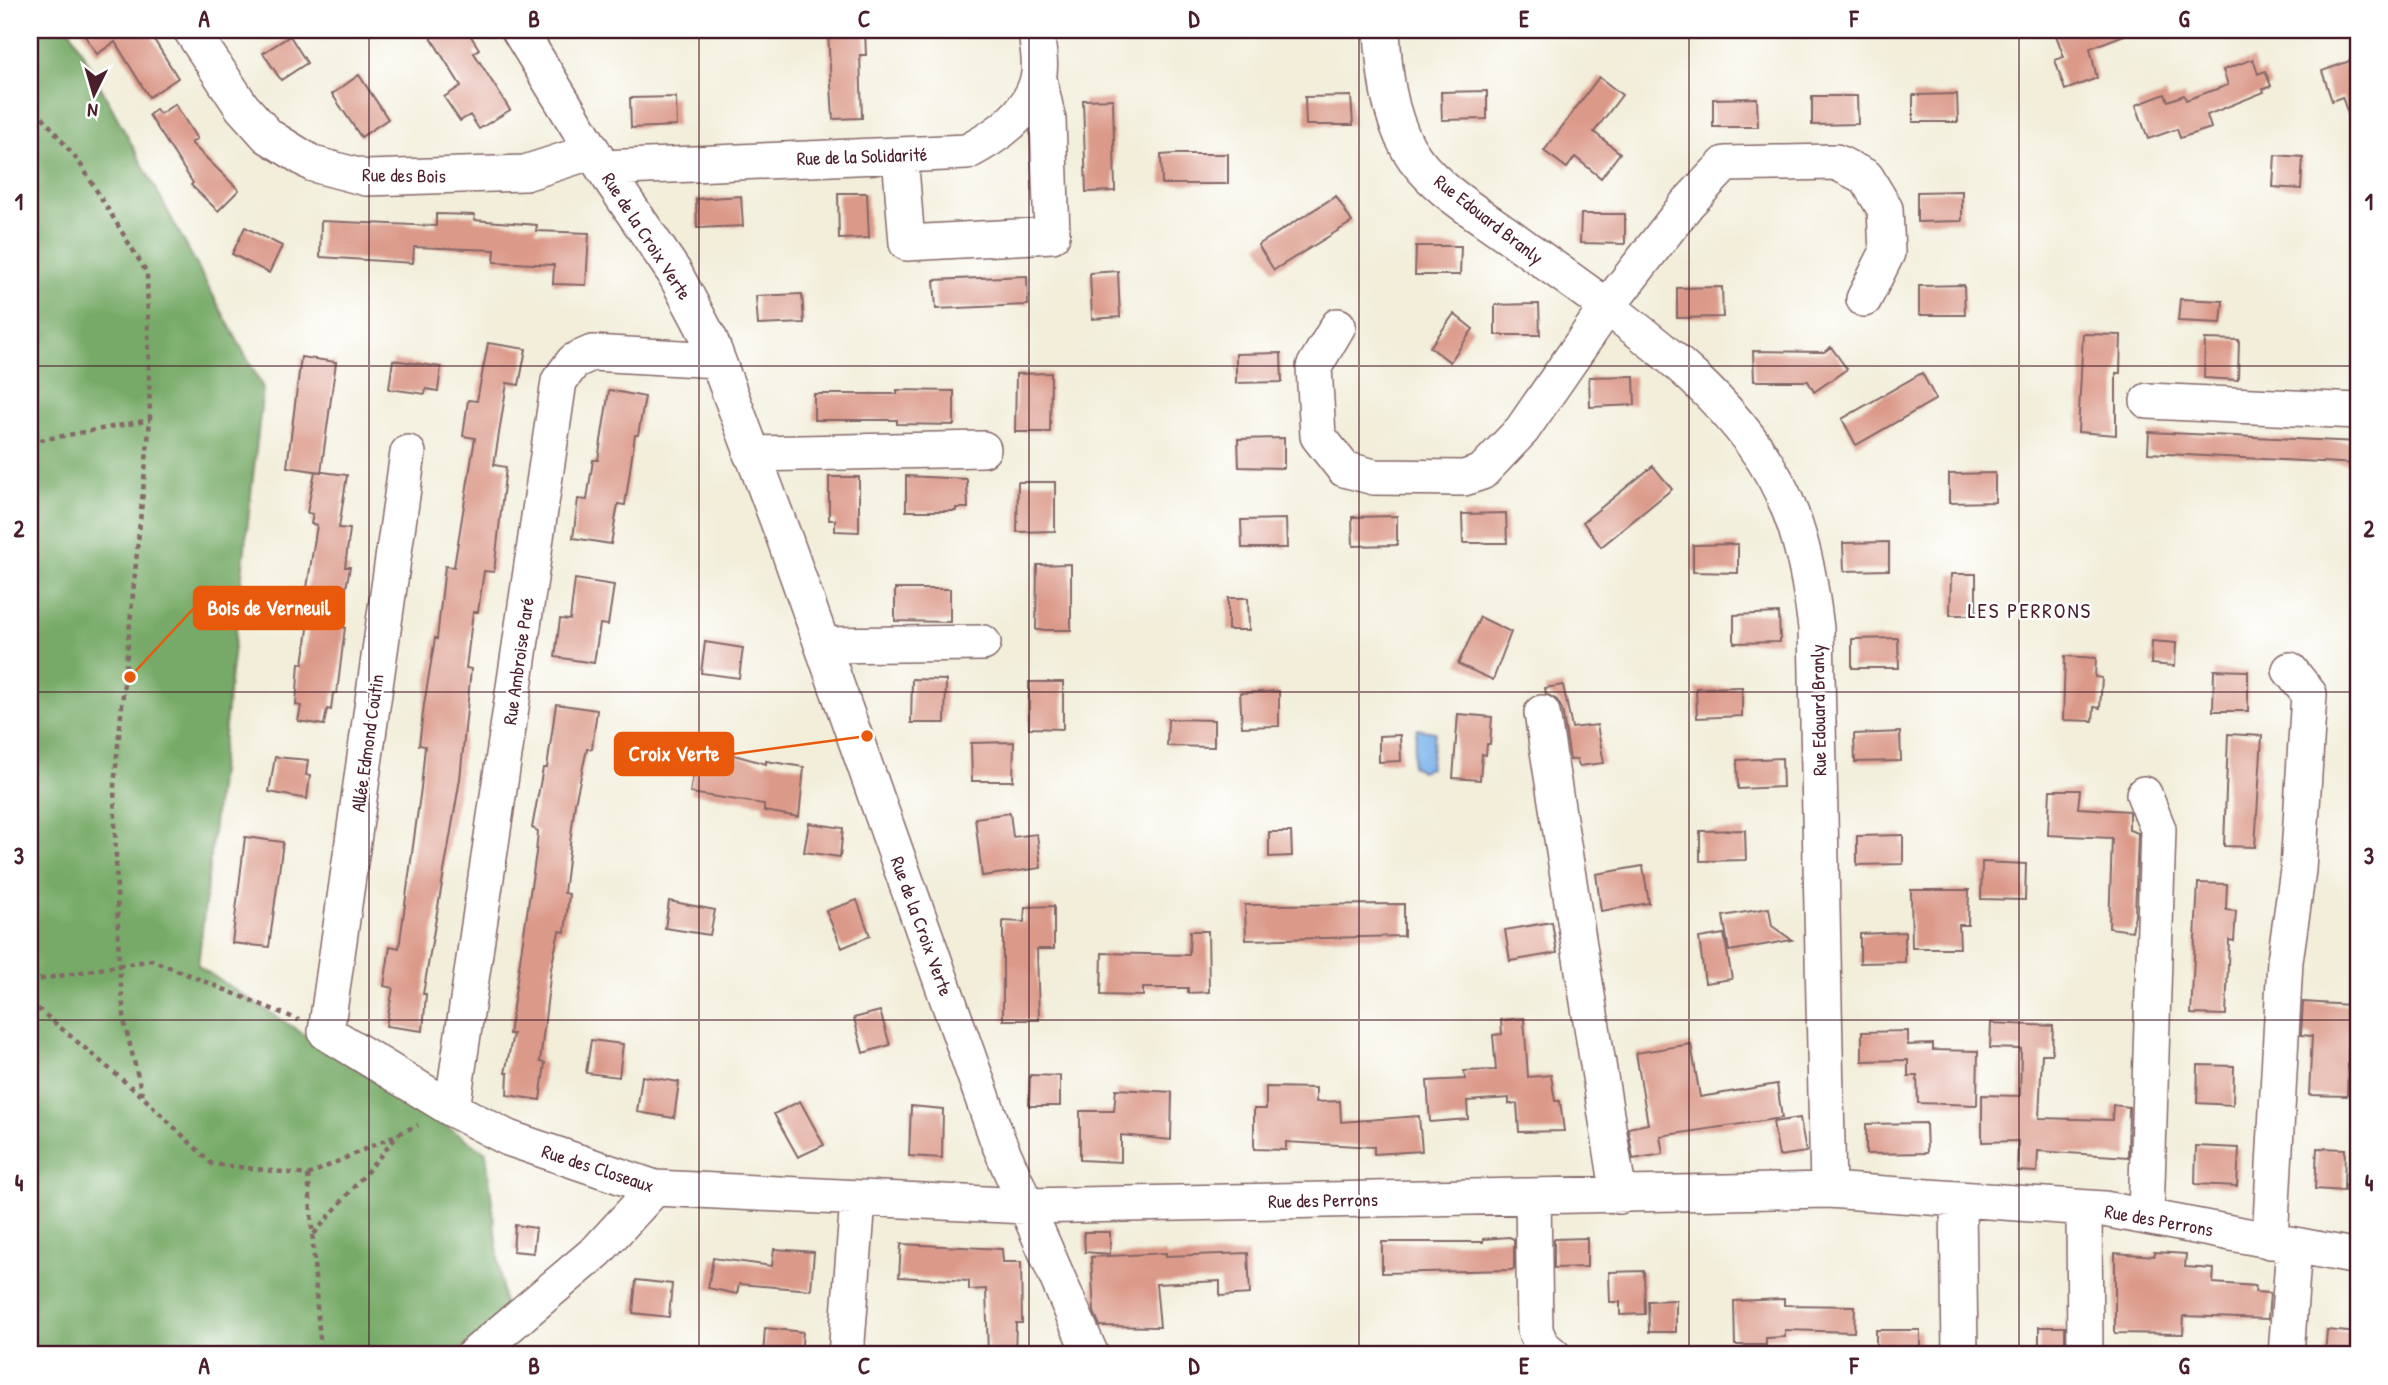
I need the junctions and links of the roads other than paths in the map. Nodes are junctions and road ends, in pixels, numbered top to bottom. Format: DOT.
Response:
graph roads {
  1 [pos="191,30"];
  2 [pos="519,30"];
  3 [pos="1036,30"];
  4 [pos="1382,30"];
  5 [pos="1039,79"];
  6 [pos="901,155"];
  7 [pos="598,159"];
  8 [pos="1864,299"];
  9 [pos="1607,307"];
  10 [pos="1338,326"];
  11 [pos="717,360"];
  12 [pos="2297,388"];
  13 [pos="2358,389"];
  14 [pos="2148,401"];
  15 [pos="2358,411"];
  16 [pos="983,449"];
  17 [pos="408,453"];
  18 [pos="751,454"];
  19 [pos="984,643"];
  20 [pos="822,645"];
  21 [pos="2290,670"];
  22 [pos="1542,713"];
  23 [pos="2144,794"];
  24 [pos="326,1032"];
  25 [pos="452,1109"];
  26 [pos="655,1188"];
  27 [pos="1828,1190"];
  28 [pos="1619,1196"];
  29 [pos="1533,1197"];
  30 [pos="1958,1199"];
  31 [pos="858,1200"];
  32 [pos="1026,1206"];
  33 [pos="2084,1208"];
  34 [pos="2146,1216"];
  35 [pos="2282,1243"];
  36 [pos="2358,1257"];
  37 [pos="474,1355"];
  38 [pos="846,1355"];
  39 [pos="1091,1355"];
  40 [pos="1553,1355"];
  41 [pos="1960,1355"];
  42 [pos="2085,1355"];
  43 [pos="2286,1355"];
  1 -- 7 [label="street, Rue des Bois"];
  2 -- 7 [label="street, Rue de la Croix Verte"];
  3 -- 5 [label="street"];
  4 -- 9 [label="street, Rue Edouard Branly"];
  5 -- 6 [label="street, Rue de la Solidarité"];
  5 -- 6 [label="street"];
  6 -- 7 [label="street, Rue de la Solidarité"];
  7 -- 11 [label="street, Rue de la Croix Verte"];
  8 -- 9 [label="street"];
  9 -- 10 [label="street"];
  9 -- 27 [label="street, Rue Edouard Branly"];
  11 -- 18 [label="street, Rue de la Croix Verte"];
  11 -- 25 [label="street, Rue Ambroise Paré"];
  12 -- 13 [label="street"];
  14 -- 15 [label="street"];
  16 -- 18 [label="street"];
  17 -- 24 [label="street, Allée Edmond Coutin"];
  18 -- 20 [label="street, Rue de la Croix Verte"];
  19 -- 20 [label="street"];
  20 -- 32 [label="street, Rue de la Croix Verte"];
  21 -- 35 [label="street"];
  22 -- 28 [label="street"];
  23 -- 34 [label="street"];
  24 -- 25 [label="street, Rue des Closeaux"];
  25 -- 26 [label="street, Rue des Closeaux"];
  26 -- 31 [label="street, Rue des Closeaux"];
  26 -- 37 [label="street"];
  27 -- 28 [label="street, Rue des Perrons"];
  27 -- 30 [label="street, Rue des Perrons"];
  28 -- 29 [label="street, Rue des Perrons"];
  29 -- 32 [label="street, Rue des Perrons"];
  29 -- 40 [label="street"];
  30 -- 33 [label="street, Rue des Perrons"];
  30 -- 41 [label="street"];
  31 -- 32 [label="street, Rue des Closeaux"];
  31 -- 38 [label="street"];
  32 -- 39 [label="street, Rue de la Croix Verte"];
  33 -- 34 [label="street, Rue des Perrons"];
  33 -- 42 [label="street"];
  34 -- 35 [label="street, Rue des Perrons"];
  35 -- 36 [label="street, Rue des Perrons"];
  35 -- 43 [label="street"];
}
